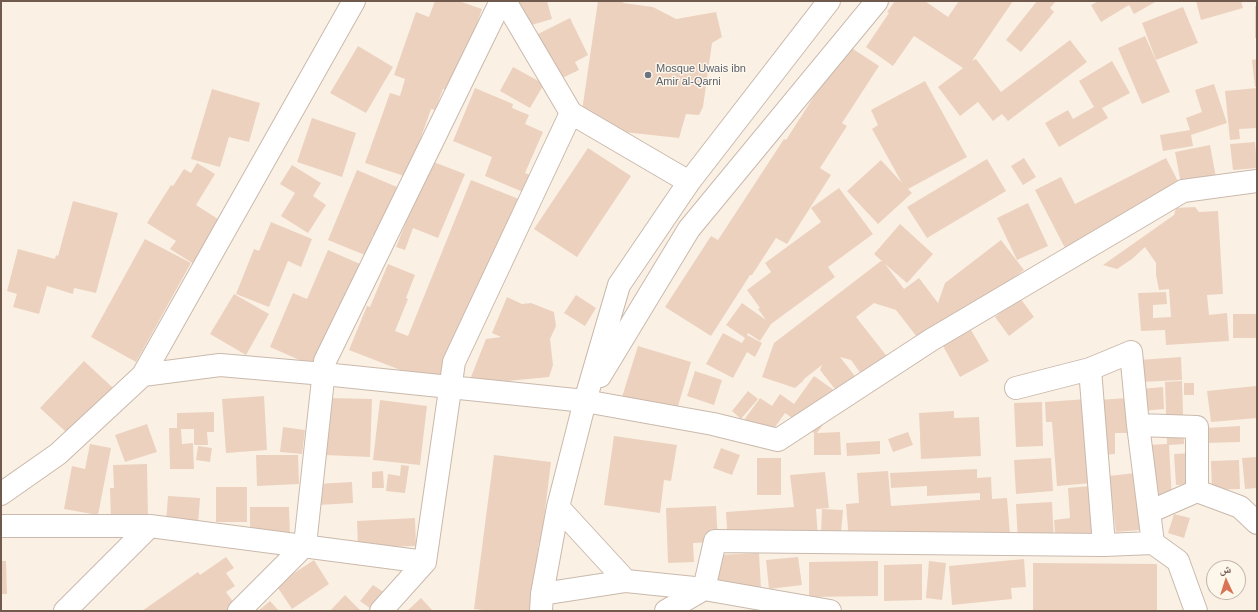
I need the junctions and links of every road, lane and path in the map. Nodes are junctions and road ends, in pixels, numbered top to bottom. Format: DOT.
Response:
graph roads {
  1 [pos="354,1"];
  2 [pos="501,1"];
  3 [pos="505,1"];
  4 [pos="829,1"];
  5 [pos="878,1"];
  6 [pos="571,113"];
  7 [pos="1257,181"];
  8 [pos="689,182"];
  9 [pos="1090,369"];
  10 [pos="324,374"];
  11 [pos="143,375"];
  12 [pos="450,388"];
  13 [pos="1016,388"];
  14 [pos="585,401"];
  15 [pos="1138,425"];
  16 [pos="1197,491"];
  17 [pos="1,494"];
  18 [pos="558,507"];
  19 [pos="1149,512"];
  20 [pos="1257,523"];
  21 [pos="1,526"];
  22 [pos="150,526"];
  23 [pos="1153,543"];
  24 [pos="305,545"];
  25 [pos="1104,545"];
  26 [pos="425,562"];
  27 [pos="626,582"];
  28 [pos="704,589"];
  29 [pos="542,602"];
  30 [pos="65,611"];
  31 [pos="239,611"];
  32 [pos="381,611"];
  33 [pos="666,611"];
  34 [pos="830,611"];
  35 [pos="1196,611"];
  1 -- 11 [label="street"];
  2 -- 10 [label="street"];
  3 -- 6 [label="street"];
  4 -- 8 [label="street"];
  5 -- 14 [label="street"];
  6 -- 8 [label="street"];
  6 -- 12 [label="street"];
  7 -- 14 [label="street"];
  8 -- 14 [label="street"];
  9 -- 13 [label="street"];
  9 -- 15 [label="street"];
  9 -- 25 [label="street"];
  10 -- 11 [label="street"];
  10 -- 12 [label="street"];
  10 -- 24 [label="street"];
  11 -- 17 [label="street"];
  12 -- 14 [label="street"];
  12 -- 26 [label="street"];
  14 -- 18 [label="street"];
  15 -- 16 [label="street"];
  15 -- 19 [label="street"];
  16 -- 19 [label="street"];
  16 -- 20 [label="street"];
  18 -- 27 [label="street"];
  18 -- 29 [label="street"];
  19 -- 23 [label="street"];
  21 -- 22 [label="street"];
  22 -- 24 [label="street"];
  22 -- 30 [label="street"];
  23 -- 25 [label="street"];
  23 -- 35 [label="street"];
  24 -- 26 [label="street"];
  24 -- 31 [label="street"];
  25 -- 28 [label="street"];
  26 -- 32 [label="street"];
  27 -- 28 [label="street"];
  27 -- 29 [label="street"];
  28 -- 33 [label="street"];
  28 -- 34 [label="street"];
}
